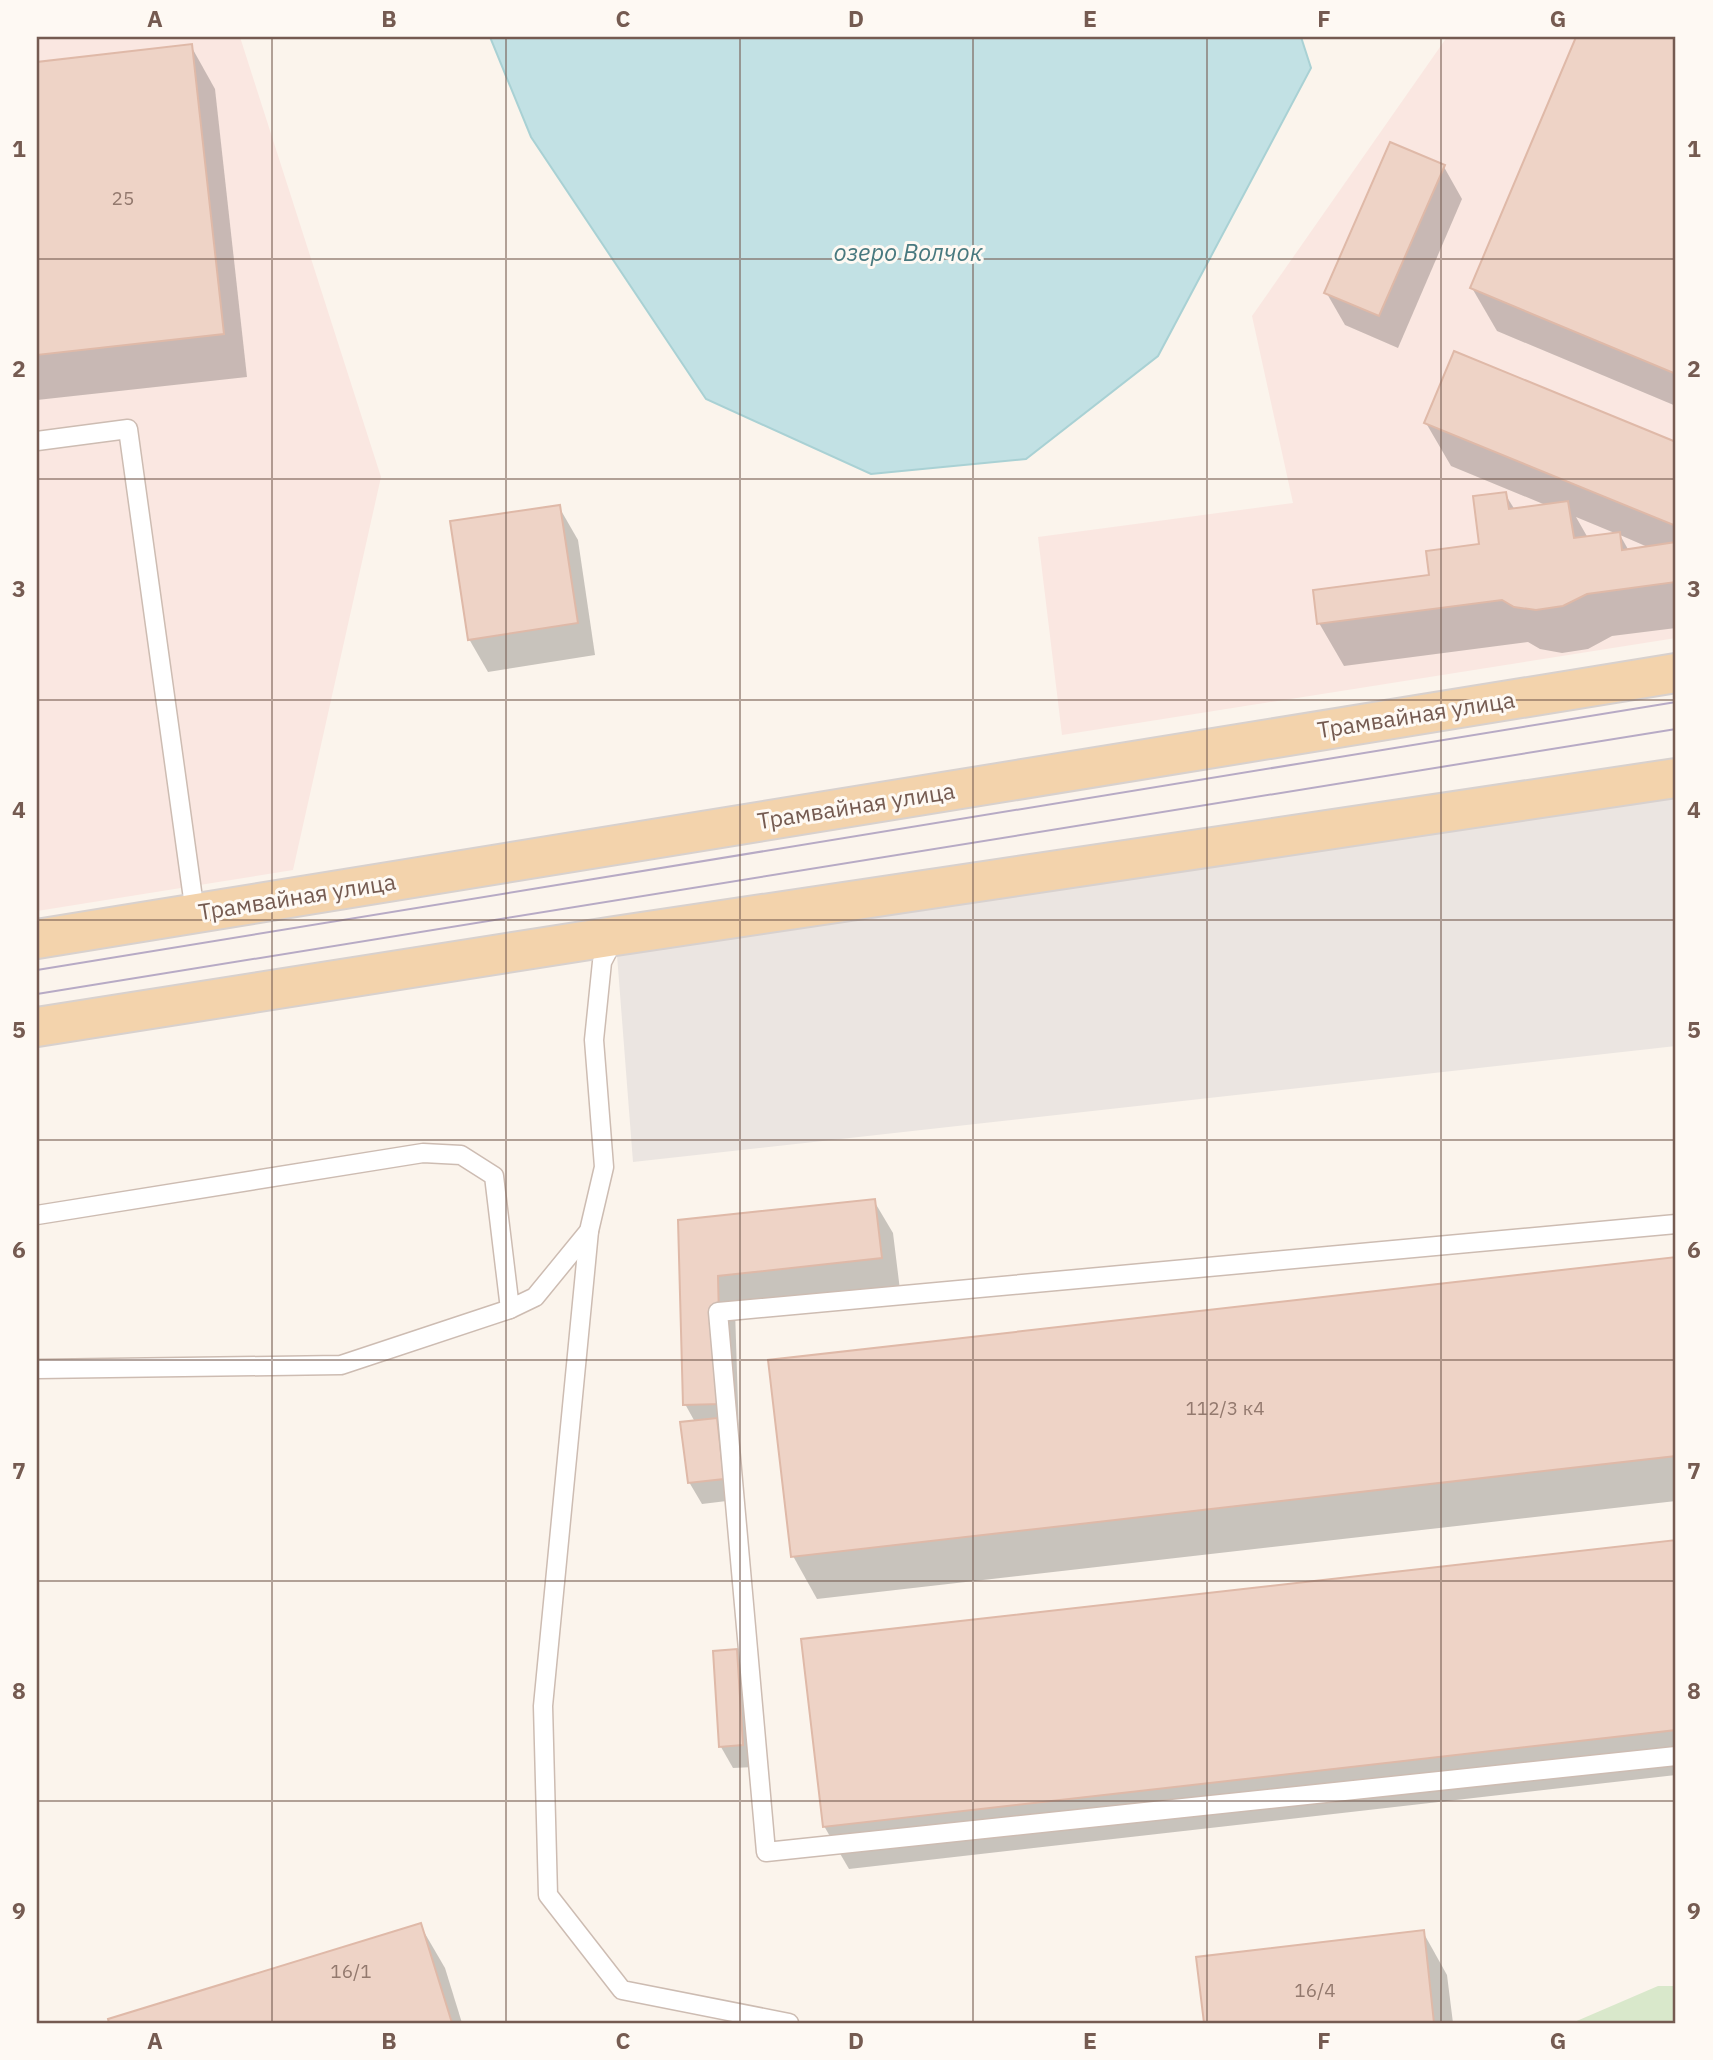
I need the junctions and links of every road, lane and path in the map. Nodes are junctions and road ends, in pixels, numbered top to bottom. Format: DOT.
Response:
graph roads {
  1 [pos="37,441"];
  2 [pos="1676,673"];
  3 [pos="1676,778"];
  4 [pos="195,913"];
  5 [pos="615,936"];
  6 [pos="37,939"];
  7 [pos="37,1027"];
  8 [pos="37,1215"];
  9 [pos="1676,1224"];
  10 [pos="589,1231"];
  11 [pos="510,1309"];
  12 [pos="37,1369"];
  13 [pos="1676,1756"];
  14 [pos="789,2023"];
  1 -- 4 [label="lane"];
  2 -- 4 [label="main road, Трамвайная улица"];
  3 -- 5 [label="main road"];
  4 -- 6 [label="main road, Трамвайная улица"];
  5 -- 7 [label="main road"];
  5 -- 10 [label="lane"];
  8 -- 11 [label="lane"];
  9 -- 13 [label="lane"];
  10 -- 11 [label="lane"];
  10 -- 14 [label="lane"];
  11 -- 12 [label="lane"];
}
